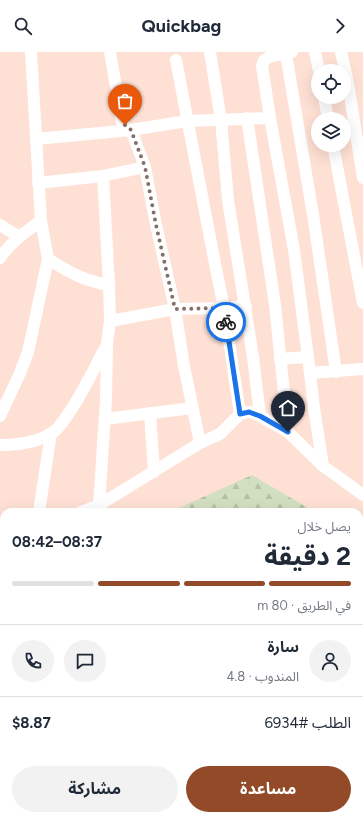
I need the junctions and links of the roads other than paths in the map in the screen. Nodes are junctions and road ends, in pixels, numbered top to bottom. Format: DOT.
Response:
graph roads {
  1 [pos="31,52"];
  2 [pos="110,52"];
  3 [pos="210,52"];
  4 [pos="315,52"];
  5 [pos="341,52"];
  6 [pos="289,53"];
  7 [pos="176,60"];
  8 [pos="318,64"];
  9 [pos="247,118"];
  10 [pos="270,118"];
  11 [pos="221,120"];
  12 [pos="187,121"];
  13 [pos="131,130"];
  14 [pos="36,139"];
  15 [pos="334,152"];
  16 [pos="145,167"];
  17 [pos="103,176"];
  18 [pos="363,178"];
  19 [pos="38,183"];
  20 [pos="41,221"];
  21 [pos="0,226"];
  22 [pos="18,236"];
  23 [pos="0,258"];
  24 [pos="48,258"];
  25 [pos="109,285"];
  26 [pos="363,303"];
  27 [pos="246,306"];
  28 [pos="224,308"];
  29 [pos="175,309"];
  30 [pos="110,321"];
  31 [pos="107,344"];
  32 [pos="308,357"];
  33 [pos="253,358"];
  34 [pos="232,359"];
  35 [pos="280,359"];
  36 [pos="363,369"];
  37 [pos="336,372"];
  38 [pos="310,373"];
  39 [pos="192,408"];
  40 [pos="150,414"];
  41 [pos="240,414"];
  42 [pos="0,416"];
  43 [pos="260,416"];
  44 [pos="105,419"];
  45 [pos="288,432"];
  46 [pos="50,433"];
  47 [pos="200,443"];
  48 [pos="0,445"];
  49 [pos="323,466"];
  50 [pos="154,472"];
  51 [pos="363,495"];
  52 [pos="99,505"];
  53 [pos="40,508"];
  54 [pos="91,508"];
  1 -- 14 [label="street"];
  2 -- 13 [label="street"];
  3 -- 11 [label="street"];
  4 -- 8 [label="street"];
  5 -- 18 [label="street"];
  6 -- 10 [label="street"];
  6 -- 37 [label="street"];
  7 -- 12 [label="street"];
  9 -- 10 [label="street"];
  9 -- 11 [label="street"];
  9 -- 35 [label="street"];
  10 -- 32 [label="street"];
  11 -- 12 [label="street"];
  11 -- 27 [label="street"];
  12 -- 13 [label="street"];
  12 -- 28 [label="street"];
  13 -- 14 [label="street"];
  13 -- 16 [label="street"];
  14 -- 19 [label="street"];
  15 -- 26 [label="street"];
  16 -- 17 [label="street"];
  16 -- 29 [label="street"];
  17 -- 19 [label="street"];
  17 -- 25 [label="street"];
  19 -- 20 [label="street"];
  20 -- 22 [label="street"];
  20 -- 24 [label="street"];
  21 -- 22 [label="street"];
  22 -- 23 [label="street"];
  24 -- 25 [label="street"];
  24 -- 42 [label="street"];
  25 -- 30 [label="street"];
  27 -- 28 [label="street"];
  27 -- 33 [label="street"];
  28 -- 29 [label="street"];
  28 -- 34 [label="street"];
  29 -- 30 [label="street"];
  29 -- 39 [label="street"];
  30 -- 31 [label="street"];
  31 -- 44 [label="street"];
  31 -- 46 [label="street"];
  32 -- 35 [label="street"];
  32 -- 38 [label="street"];
  33 -- 34 [label="street"];
  33 -- 43 [label="street"];
  34 -- 41 [label="street"];
  35 -- 45 [label="street"];
  36 -- 37 [label="street"];
  37 -- 38 [label="street"];
  38 -- 49 [label="street"];
  39 -- 40 [label="street"];
  39 -- 47 [label="street"];
  40 -- 44 [label="street"];
  40 -- 50 [label="street"];
  41 -- 43 [label="street"];
  41 -- 47 [label="street"];
  43 -- 45 [label="street"];
  44 -- 52 [label="street"];
  45 -- 49 [label="street"];
  46 -- 48 [label="street"];
  46 -- 53 [label="street"];
  47 -- 50 [label="street"];
  49 -- 51 [label="street"];
  50 -- 52 [label="street"];
  52 -- 54 [label="street"];
}
